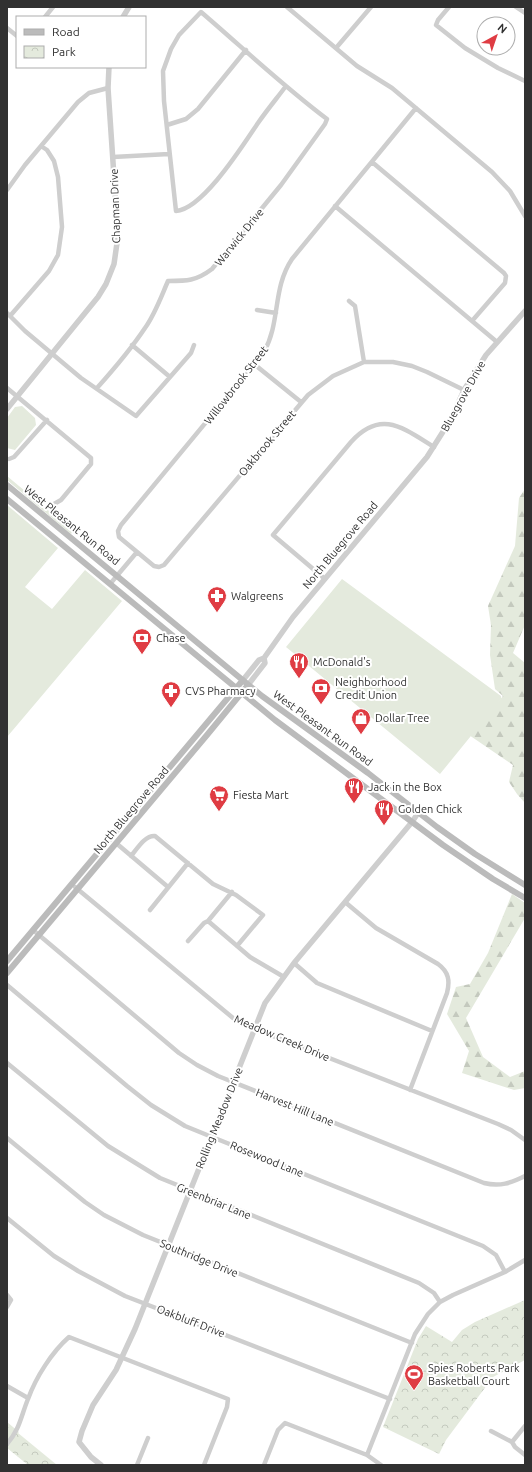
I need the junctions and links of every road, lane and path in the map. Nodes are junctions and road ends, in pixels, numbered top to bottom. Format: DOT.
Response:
graph roads {
  1 [pos="54,7"];
  2 [pos="129,7"];
  3 [pos="287,7"];
  4 [pos="371,7"];
  5 [pos="449,7"];
  6 [pos="516,7"];
  7 [pos="525,13"];
  8 [pos="46,16"];
  9 [pos="124,16"];
  10 [pos="7,28"];
  11 [pos="16,35"];
  12 [pos="336,48"];
  13 [pos="246,50"];
  14 [pos="109,68"];
  15 [pos="525,82"];
  16 [pos="286,86"];
  17 [pos="108,88"];
  18 [pos="416,108"];
  19 [pos="167,125"];
  20 [pos="41,146"];
  21 [pos="169,154"];
  22 [pos="113,157"];
  23 [pos="372,162"];
  24 [pos="7,190"];
  25 [pos="335,206"];
  26 [pos="525,216"];
  27 [pos="350,301"];
  28 [pos="257,310"];
  29 [pos="525,311"];
  30 [pos="276,313"];
  31 [pos="9,315"];
  32 [pos="472,321"];
  33 [pos="497,342"];
  34 [pos="132,345"];
  35 [pos="194,346"];
  36 [pos="52,353"];
  37 [pos="364,362"];
  38 [pos="254,364"];
  39 [pos="170,377"];
  40 [pos="7,388"];
  41 [pos="97,388"];
  42 [pos="464,390"];
  43 [pos="17,396"];
  44 [pos="301,402"];
  45 [pos="8,408"];
  46 [pos="47,420"];
  47 [pos="434,447"];
  48 [pos="8,459"];
  49 [pos="7,485"];
  50 [pos="7,499"];
  51 [pos="54,504"];
  52 [pos="72,538"];
  53 [pos="65,547"];
  54 [pos="137,552"];
  55 [pos="118,575"];
  56 [pos="325,579"];
  57 [pos="110,584"];
  58 [pos="183,630"];
  59 [pos="176,639"];
  60 [pos="264,658"];
  61 [pos="243,680"];
  62 [pos="248,685"];
  63 [pos="236,688"];
  64 [pos="242,693"];
  65 [pos="315,734"];
  66 [pos="195,738"];
  67 [pos="201,743"];
  68 [pos="307,744"];
  69 [pos="181,754"];
  70 [pos="188,758"];
  71 [pos="418,813"];
  72 [pos="412,822"];
  73 [pos="116,843"];
  74 [pos="132,856"];
  75 [pos="188,863"];
  76 [pos="72,884"];
  77 [pos="525,885"];
  78 [pos="168,887"];
  79 [pos="77,889"];
  80 [pos="232,892"];
  81 [pos="525,898"];
  82 [pos="345,902"];
  83 [pos="150,910"];
  84 [pos="208,921"];
  85 [pos="33,930"];
  86 [pos="39,935"];
  87 [pos="188,942"];
  88 [pos="237,946"];
  89 [pos="7,960"];
  90 [pos="294,963"];
  91 [pos="7,973"];
  92 [pos="284,977"];
  93 [pos="7,985"];
  94 [pos="256,1028"];
  95 [pos="432,1031"];
  96 [pos="7,1062"];
  97 [pos="234,1082"];
  98 [pos="410,1090"];
  99 [pos="212,1137"];
  100 [pos="524,1137"];
  101 [pos="7,1138"];
  102 [pos="525,1176"];
  103 [pos="190,1191"];
  104 [pos="7,1218"];
  105 [pos="168,1246"];
  106 [pos="525,1260"];
  107 [pos="505,1272"];
  108 [pos="7,1295"];
  109 [pos="440,1302"];
  110 [pos="145,1303"];
  111 [pos="7,1307"];
  112 [pos="412,1343"];
  113 [pos="122,1358"];
  114 [pos="7,1386"];
  115 [pos="28,1398"];
  116 [pos="390,1399"];
  117 [pos="525,1426"];
  118 [pos="492,1431"];
  119 [pos="148,1438"];
  120 [pos="512,1442"];
  121 [pos="7,1444"];
  122 [pos="367,1455"];
  123 [pos="525,1455"];
  124 [pos="101,1465"];
  125 [pos="137,1465"];
  126 [pos="204,1465"];
  127 [pos="264,1465"];
  128 [pos="381,1465"];
  1 -- 8 [label="street"];
  2 -- 9 [label="street"];
  3 -- 12 [label="street"];
  4 -- 12 [label="street"];
  5 -- 15 [label="street"];
  6 -- 7 [label="street"];
  10 -- 11 [label="street"];
  12 -- 18 [label="street"];
  13 -- 16 [label="street"];
  13 -- 19 [label="street"];
  13 -- 19 [label="street"];
  14 -- 17 [label="street, Chapman Drive"];
  16 -- 21 [label="street"];
  16 -- 34 [label="street, Warwick Drive"];
  17 -- 20 [label="street"];
  17 -- 22 [label="street, Chapman Drive"];
  18 -- 23 [label="street, Willowbrook Street"];
  18 -- 26 [label="street"];
  19 -- 21 [label="street"];
  20 -- 24 [label="street"];
  20 -- 31 [label="street"];
  21 -- 22 [label="street"];
  22 -- 36 [label="street, Chapman Drive"];
  23 -- 25 [label="street, Willowbrook Street"];
  23 -- 32 [label="street"];
  25 -- 30 [label="street, Willowbrook Street"];
  25 -- 32 [label="street"];
  27 -- 37 [label="street"];
  28 -- 30 [label="street"];
  29 -- 33 [label="street, Bluegrove Drive"];
  30 -- 38 [label="street, Willowbrook Street"];
  31 -- 36 [label="street"];
  32 -- 33 [label="street"];
  33 -- 42 [label="street, Bluegrove Drive"];
  34 -- 39 [label="street"];
  34 -- 41 [label="street, Warwick Drive"];
  35 -- 39 [label="street"];
  36 -- 41 [label="street"];
  36 -- 43 [label="street, Chapman Drive"];
  37 -- 42 [label="street, Oakbrook Street"];
  37 -- 44 [label="street, Oakbrook Street"];
  38 -- 44 [label="street"];
  38 -- 54 [label="street, Willowbrook Street"];
  39 -- 41 [label="street"];
  40 -- 43 [label="street"];
  42 -- 47 [label="street, Bluegrove Drive"];
  43 -- 45 [label="street, Chapman Drive"];
  43 -- 46 [label="street"];
  44 -- 54 [label="street, Oakbrook Street"];
  46 -- 48 [label="street"];
  46 -- 51 [label="street"];
  47 -- 56 [label="street, North Bluegrove Road"];
  47 -- 56 [label="street"];
  49 -- 52 [label="main road, West Pleasant Run Road"];
  50 -- 53 [label="main road, West Pleasant Run Road"];
  52 -- 53 [label="main road"];
  52 -- 55 [label="main road, West Pleasant Run Road"];
  53 -- 57 [label="main road, West Pleasant Run Road"];
  54 -- 55 [label="street"];
  55 -- 57 [label="street"];
  55 -- 58 [label="main road, West Pleasant Run Road"];
  56 -- 60 [label="street, North Bluegrove Road"];
  57 -- 59 [label="main road, West Pleasant Run Road"];
  58 -- 59 [label="main road"];
  58 -- 61 [label="main road, West Pleasant Run Road"];
  59 -- 63 [label="main road, West Pleasant Run Road"];
  60 -- 61 [label="street, North Bluegrove Road"];
  60 -- 62 [label="street, North Bluegrove Road"];
  61 -- 62 [label="main road, West Pleasant Run Road"];
  61 -- 63 [label="main road, North Bluegrove Road"];
  62 -- 64 [label="main road, North Bluegrove Road"];
  62 -- 65 [label="main road, West Pleasant Run Road"];
  63 -- 64 [label="main road, West Pleasant Run Road"];
  63 -- 66 [label="main road, North Bluegrove Road"];
  64 -- 67 [label="main road, North Bluegrove Road"];
  64 -- 68 [label="main road, West Pleasant Run Road"];
  65 -- 68 [label="main road"];
  65 -- 71 [label="main road, West Pleasant Run Road"];
  66 -- 67 [label="main road"];
  66 -- 69 [label="main road, North Bluegrove Road"];
  67 -- 70 [label="main road, North Bluegrove Road"];
  68 -- 72 [label="main road, West Pleasant Run Road"];
  69 -- 70 [label="main road"];
  69 -- 76 [label="main road, North Bluegrove Road"];
  70 -- 73 [label="main road, North Bluegrove Road"];
  71 -- 72 [label="street, Rolling Meadow Drive"];
  71 -- 77 [label="main road, West Pleasant Run Road"];
  72 -- 81 [label="main road, West Pleasant Run Road"];
  72 -- 82 [label="street, Rolling Meadow Drive"];
  73 -- 74 [label="street"];
  73 -- 79 [label="main road, North Bluegrove Road"];
  74 -- 75 [label="street"];
  74 -- 78 [label="street"];
  75 -- 78 [label="street"];
  75 -- 80 [label="street"];
  76 -- 79 [label="street, Meadow Creek Drive"];
  76 -- 85 [label="main road, North Bluegrove Road"];
  78 -- 83 [label="street"];
  79 -- 86 [label="main road, North Bluegrove Road"];
  79 -- 94 [label="street, Meadow Creek Drive"];
  80 -- 84 [label="street"];
  80 -- 88 [label="street"];
  82 -- 90 [label="street, Rolling Meadow Drive"];
  82 -- 95 [label="street"];
  84 -- 87 [label="street"];
  84 -- 88 [label="street"];
  85 -- 86 [label="street, Harvest Hill Lane"];
  85 -- 89 [label="main road, North Bluegrove Road"];
  86 -- 91 [label="main road, North Bluegrove Road"];
  86 -- 97 [label="street, Harvest Hill Lane"];
  88 -- 92 [label="street"];
  90 -- 92 [label="street, Rolling Meadow Drive"];
  90 -- 95 [label="street"];
  92 -- 94 [label="street, Rolling Meadow Drive"];
  93 -- 99 [label="street, Rosewood Lane"];
  94 -- 97 [label="street, Rolling Meadow Drive"];
  94 -- 98 [label="street, Meadow Creek Drive"];
  95 -- 98 [label="street"];
  96 -- 103 [label="street, Greenbriar Lane"];
  97 -- 99 [label="street, Rolling Meadow Drive"];
  97 -- 102 [label="street, Harvest Hill Lane"];
  98 -- 100 [label="street, Meadow Creek Drive"];
  99 -- 103 [label="street, Rolling Meadow Drive"];
  99 -- 107 [label="street, Rosewood Lane"];
  101 -- 105 [label="street, Southridge Drive"];
  103 -- 105 [label="street, Rolling Meadow Drive"];
  103 -- 109 [label="street, Greenbriar Lane"];
  104 -- 110 [label="street, Oakbluff Drive"];
  105 -- 110 [label="street, Rolling Meadow Drive"];
  105 -- 112 [label="street, Southridge Drive"];
  106 -- 107 [label="street"];
  107 -- 109 [label="street"];
  108 -- 111 [label="street"];
  109 -- 112 [label="street"];
  110 -- 113 [label="street, Rolling Meadow Drive"];
  110 -- 116 [label="street, Oakbluff Drive"];
  112 -- 116 [label="street"];
  113 -- 115 [label="street"];
  113 -- 124 [label="street, Rolling Meadow Drive"];
  113 -- 126 [label="street"];
  114 -- 115 [label="street"];
  115 -- 121 [label="street"];
  116 -- 122 [label="street"];
  117 -- 120 [label="street"];
  118 -- 120 [label="street"];
  119 -- 125 [label="street"];
  120 -- 123 [label="street"];
  122 -- 127 [label="street"];
  122 -- 128 [label="street"];
}
